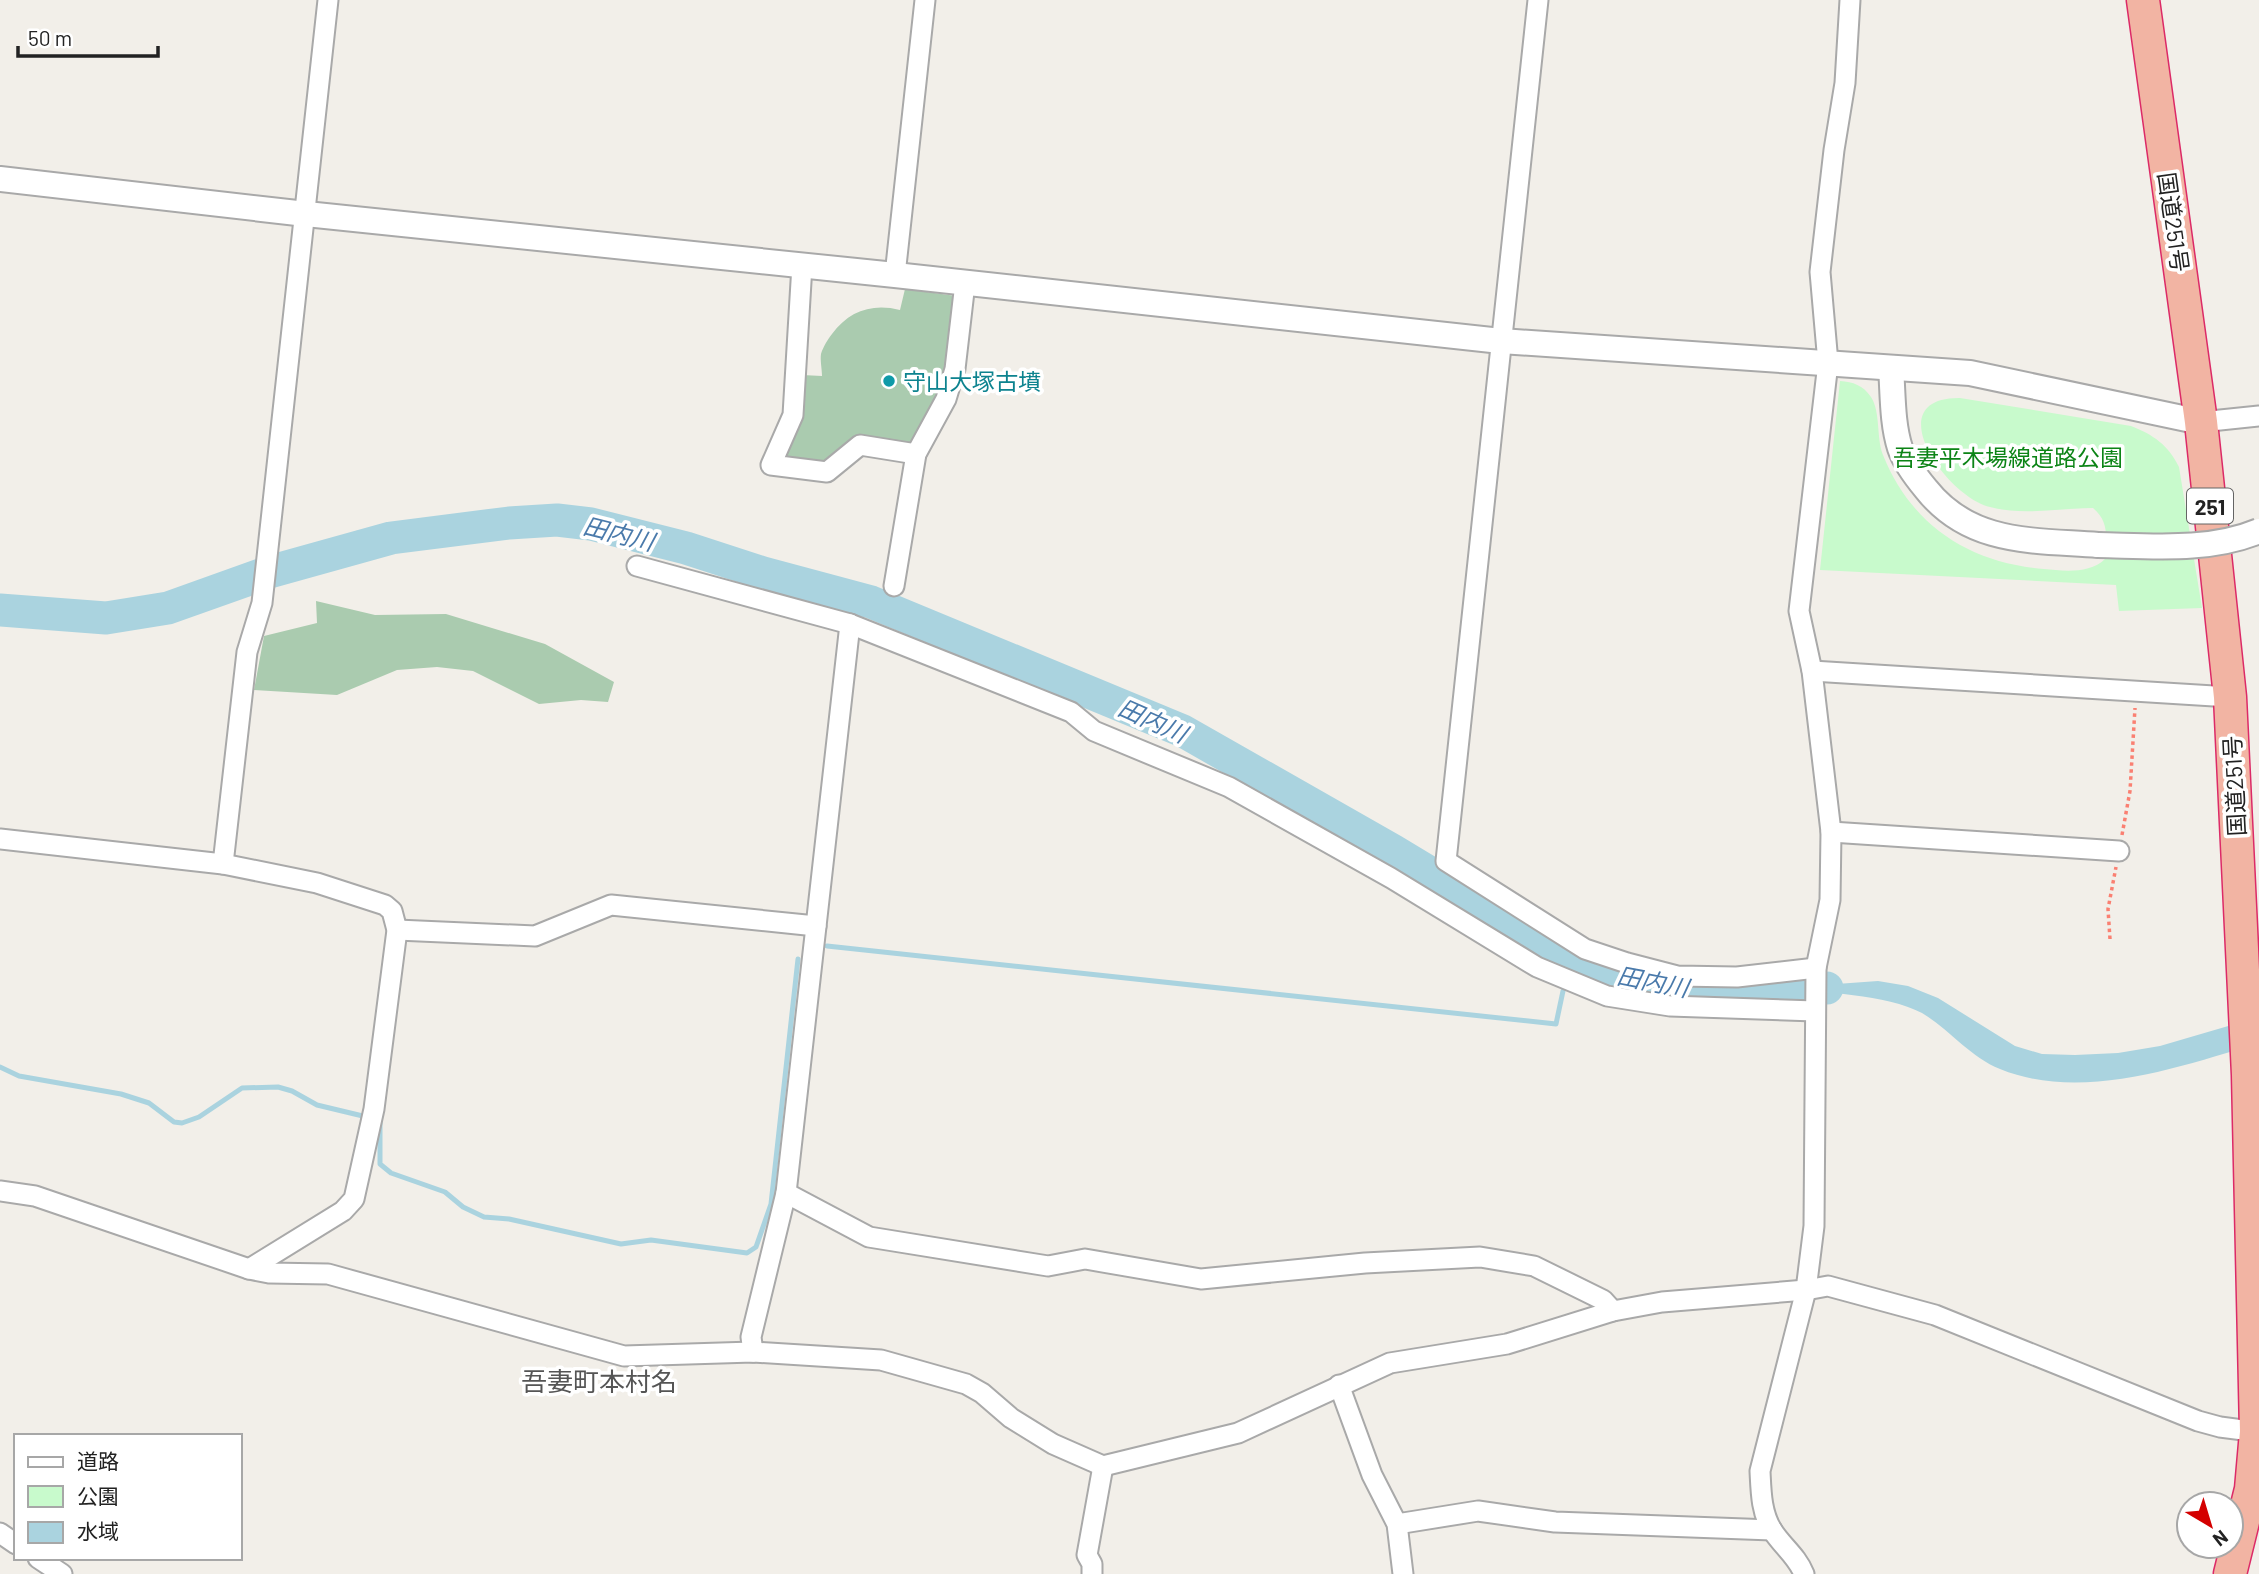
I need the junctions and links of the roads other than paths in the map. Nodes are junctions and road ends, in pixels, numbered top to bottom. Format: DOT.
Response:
graph roads {
  1 [pos="328,0"];
  2 [pos="925,0"];
  3 [pos="1538,0"];
  4 [pos="1850,0"];
  5 [pos="2143,0"];
  6 [pos="0,179"];
  7 [pos="306,214"];
  8 [pos="803,265"];
  9 [pos="895,275"];
  10 [pos="965,283"];
  11 [pos="1501,341"];
  12 [pos="1828,363"];
  13 [pos="1891,368"];
  14 [pos="2259,416"];
  15 [pos="2201,422"];
  16 [pos="916,454"];
  17 [pos="2259,531"];
  18 [pos="637,566"];
  19 [pos="894,586"];
  20 [pos="850,624"];
  21 [pos="1812,671"];
  22 [pos="2230,697"];
  23 [pos="1831,832"];
  24 [pos="0,839"];
  25 [pos="2119,851"];
  26 [pos="223,864"];
  27 [pos="816,926"];
  28 [pos="397,930"];
  29 [pos="1816,972"];
  30 [pos="1815,1007"];
  31 [pos="2252,1079"];
  32 [pos="0,1191"];
  33 [pos="786,1192"];
  34 [pos="249,1269"];
  35 [pos="1806,1290"];
  36 [pos="1613,1311"];
  37 [pos="753,1352"];
  38 [pos="1339,1385"];
  39 [pos="2257,1432"];
  40 [pos="1103,1466"];
  41 [pos="1397,1524"];
  42 [pos="1772,1530"];
  43 [pos="41,1560"];
  44 [pos="62,1574"];
  45 [pos="1092,1574"];
  46 [pos="1403,1574"];
  47 [pos="1804,1574"];
  48 [pos="2230,1574"];
  1 -- 7 [label="street"];
  2 -- 9 [label="street"];
  3 -- 11 [label="street"];
  4 -- 12 [label="street"];
  5 -- 15 [label="highway, 国道251号 / 251"];
  6 -- 7 [label="street"];
  7 -- 8 [label="street"];
  7 -- 26 [label="street"];
  8 -- 9 [label="street"];
  8 -- 16 [label="street"];
  9 -- 10 [label="street"];
  10 -- 11 [label="street"];
  10 -- 16 [label="street"];
  11 -- 12 [label="street"];
  11 -- 29 [label="street"];
  12 -- 13 [label="street"];
  12 -- 21 [label="street"];
  13 -- 15 [label="street"];
  13 -- 17 [label="street, bridge"];
  14 -- 15 [label="street"];
  15 -- 22 [label="highway, 国道251号 / 251"];
  16 -- 19 [label="street"];
  18 -- 20 [label="street"];
  20 -- 27 [label="street"];
  20 -- 30 [label="street"];
  21 -- 22 [label="street"];
  21 -- 23 [label="street"];
  22 -- 31 [label="highway, 国道251号 / 251"];
  23 -- 25 [label="street"];
  23 -- 29 [label="street"];
  24 -- 26 [label="street"];
  26 -- 28 [label="street"];
  27 -- 28 [label="street"];
  27 -- 33 [label="street"];
  28 -- 34 [label="street"];
  29 -- 30 [label="street"];
  30 -- 35 [label="street"];
  31 -- 39 [label="highway, 国道251号 / 251"];
  32 -- 34 [label="street"];
  33 -- 36 [label="street"];
  33 -- 37 [label="street"];
  34 -- 37 [label="street"];
  35 -- 36 [label="street"];
  35 -- 39 [label="street"];
  35 -- 42 [label="street"];
  36 -- 38 [label="street"];
  37 -- 40 [label="street"];
  38 -- 40 [label="street"];
  38 -- 41 [label="street"];
  39 -- 48 [label="highway, 国道251号 / 251"];
  40 -- 45 [label="street"];
  41 -- 42 [label="street"];
  41 -- 46 [label="street"];
  42 -- 47 [label="street"];
  43 -- 44 [label="street"];
}
